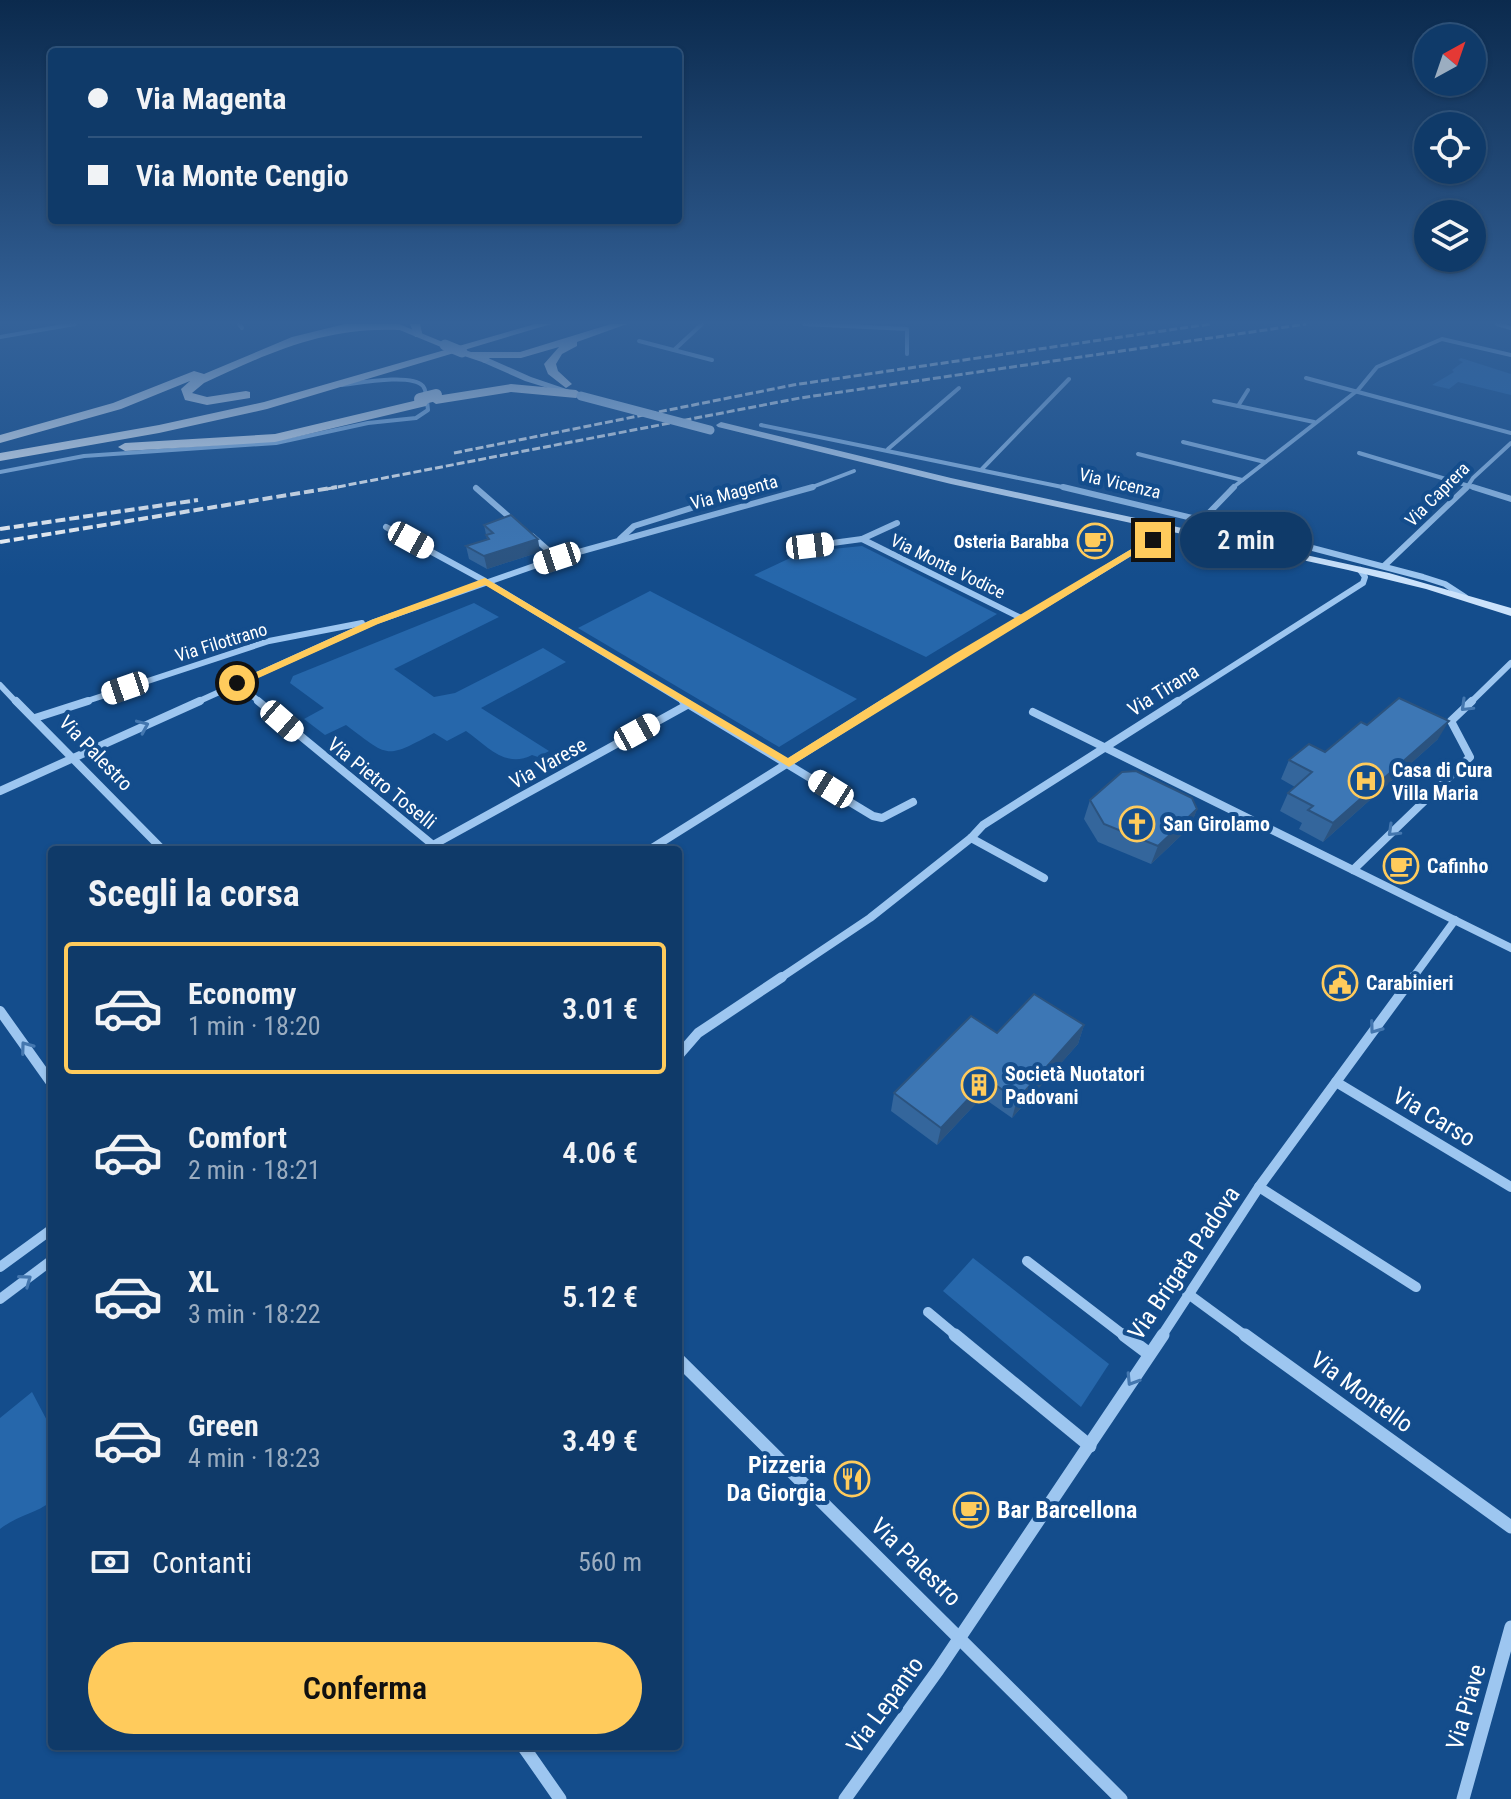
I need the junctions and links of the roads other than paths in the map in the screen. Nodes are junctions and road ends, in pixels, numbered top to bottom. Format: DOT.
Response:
graph roads {
  1 [pos="110,408"];
  2 [pos="225,408"];
  3 [pos="247,408"];
  4 [pos="278,408"];
  5 [pos="389,408"];
  6 [pos="394,408"];
  7 [pos="428,408"];
  8 [pos="627,408"];
  9 [pos="656,408"];
  10 [pos="936,408"];
  11 [pos="1041,408"];
  12 [pos="1247,408"];
  13 [pos="1333,408"];
  14 [pos="1422,408"];
  15 [pos="1314,422"];
  16 [pos="761,425"];
  17 [pos="1511,433"];
  18 [pos="0,439"];
  19 [pos="1183,442"];
  20 [pos="1511,443"];
  21 [pos="888,449"];
  22 [pos="1359,453"];
  23 [pos="1138,454"];
  24 [pos="0,456"];
  25 [pos="1265,462"];
  26 [pos="866,463"];
  27 [pos="982,469"];
  28 [pos="854,471"];
  29 [pos="0,472"];
  30 [pos="1242,480"];
  31 [pos="1468,486"];
  32 [pos="476,488"];
  33 [pos="736,494"];
  34 [pos="1511,499"];
  35 [pos="1202,520"];
  36 [pos="897,523"];
  37 [pos="386,527"];
  38 [pos="1170,529"];
  39 [pos="862,539"];
  40 [pos="620,540"];
  41 [pos="810,546"];
  42 [pos="557,558"];
  43 [pos="1384,566"];
  44 [pos="1360,570"];
  45 [pos="485,581"];
  46 [pos="1465,597"];
  47 [pos="1511,612"];
  48 [pos="1021,618"];
  49 [pos="374,622"];
  50 [pos="1511,663"];
  51 [pos="237,683"];
  52 [pos="0,685"];
  53 [pos="687,705"];
  54 [pos="1033,712"];
  55 [pos="35,718"];
  56 [pos="1103,747"];
  57 [pos="72,758"];
  58 [pos="789,763"];
  59 [pos="0,791"];
  60 [pos="913,802"];
  61 [pos="971,838"];
  62 [pos="433,845"];
  63 [pos="159,846"];
  64 [pos="655,846"];
  65 [pos="1353,870"];
  66 [pos="1044,878"];
  67 [pos="1455,920"];
  68 [pos="1511,948"];
  69 [pos="0,1011"];
  70 [pos="682,1051"];
  71 [pos="48,1078"];
  72 [pos="1336,1082"];
  73 [pos="1259,1187"];
  74 [pos="1511,1187"];
  75 [pos="48,1232"];
  76 [pos="1027,1261"];
  77 [pos="48,1263"];
  78 [pos="0,1267"];
  79 [pos="1416,1287"];
  80 [pos="1187,1293"];
  81 [pos="0,1299"];
  82 [pos="928,1312"];
  83 [pos="1148,1353"];
  84 [pos="682,1363"];
  85 [pos="1090,1446"];
  86 [pos="1511,1527"];
  87 [pos="1511,1627"];
  88 [pos="961,1637"];
  89 [pos="526,1750"];
  90 [pos="560,1799"];
  91 [pos="845,1799"];
  92 [pos="1121,1799"];
  93 [pos="1463,1799"];
  1 -- 18 [label="highway"];
  2 -- 24 [label="highway"];
  3 -- 24 [label="highway"];
  4 -- 5 [label="highway"];
  6 -- 24 [label="highway"];
  7 -- 29 [label="street"];
  8 -- 26 [label="main road, bridge"];
  9 -- 26 [label="main road"];
  10 -- 21 [label="street"];
  11 -- 27 [label="street"];
  12 -- 15 [label="street"];
  13 -- 15 [label="street"];
  14 -- 17 [label="street"];
  15 -- 25 [label="street"];
  16 -- 21 [label="street, Via Vicenza"];
  19 -- 25 [label="street"];
  20 -- 31 [label="street, Via Caprera"];
  21 -- 27 [label="street, Via Vicenza"];
  22 -- 31 [label="street"];
  23 -- 30 [label="street"];
  25 -- 30 [label="street"];
  26 -- 38 [label="main road, Via Vicenza"];
  27 -- 35 [label="street, Via Vicenza"];
  28 -- 40 [label="street, Via Magenta"];
  30 -- 35 [label="street"];
  31 -- 34 [label="street"];
  31 -- 43 [label="street, Via Caprera"];
  32 -- 42 [label="street"];
  33 -- 40 [label="street, Via Magenta"];
  35 -- 43 [label="street, Via Vicenza"];
  36 -- 39 [label="street, Via Monte Vodice"];
  37 -- 45 [label="street"];
  38 -- 44 [label="main road, Via Vicenza"];
  38 -- 48 [label="street"];
  39 -- 41 [label="street, Via Monte Vodice"];
  39 -- 48 [label="street, Via Monte Vodice"];
  40 -- 42 [label="street, Via Magenta"];
  42 -- 45 [label="street, Via Magenta"];
  43 -- 46 [label="street, Via Vicenza"];
  44 -- 46 [label="main road, Via Vicenza"];
  44 -- 56 [label="street, Via Tirana"];
  45 -- 49 [label="street, Via Magenta"];
  45 -- 53 [label="street"];
  46 -- 47 [label="main road, Via Vicenza"];
  48 -- 58 [label="street"];
  49 -- 51 [label="street, Via Magenta"];
  49 -- 55 [label="street, Via Filottrano"];
  50 -- 65 [label="street, one-way"];
  57 -- 51 [label="street, Via Magenta, one-way"];
  51 -- 62 [label="street, Via Pietro Toselli"];
  52 -- 55 [label="street, Via Palestro"];
  53 -- 58 [label="street"];
  53 -- 62 [label="street, Via Varese"];
  54 -- 56 [label="street"];
  55 -- 57 [label="street, Via Palestro"];
  56 -- 61 [label="street, Via Tirana"];
  56 -- 65 [label="street"];
  57 -- 59 [label="street, Via Magenta"];
  57 -- 63 [label="street, Via Palestro"];
  58 -- 60 [label="street"];
  58 -- 64 [label="street"];
  61 -- 66 [label="street"];
  61 -- 70 [label="street, Via Tirana"];
  65 -- 67 [label="street"];
  67 -- 68 [label="street"];
  67 -- 72 [label="street, Via Brigata Padova, one-way"];
  71 -- 69 [label="street, one-way"];
  72 -- 73 [label="street, Via Brigata Padova"];
  72 -- 74 [label="street, Via Carso"];
  73 -- 79 [label="street"];
  73 -- 80 [label="street, Via Brigata Padova"];
  75 -- 78 [label="street"];
  76 -- 83 [label="street"];
  81 -- 77 [label="street, one-way"];
  80 -- 83 [label="street, Via Brigata Padova"];
  80 -- 86 [label="street, Via Montello"];
  82 -- 85 [label="street"];
  83 -- 85 [label="street, Via Brigata Padova, one-way"];
  84 -- 88 [label="street, Via Palestro"];
  85 -- 88 [label="street, Via Brigata Padova"];
  87 -- 93 [label="street, Via Piave"];
  88 -- 91 [label="street, Via Lepanto"];
  88 -- 92 [label="street, Via Palestro"];
  89 -- 90 [label="street"];
}
